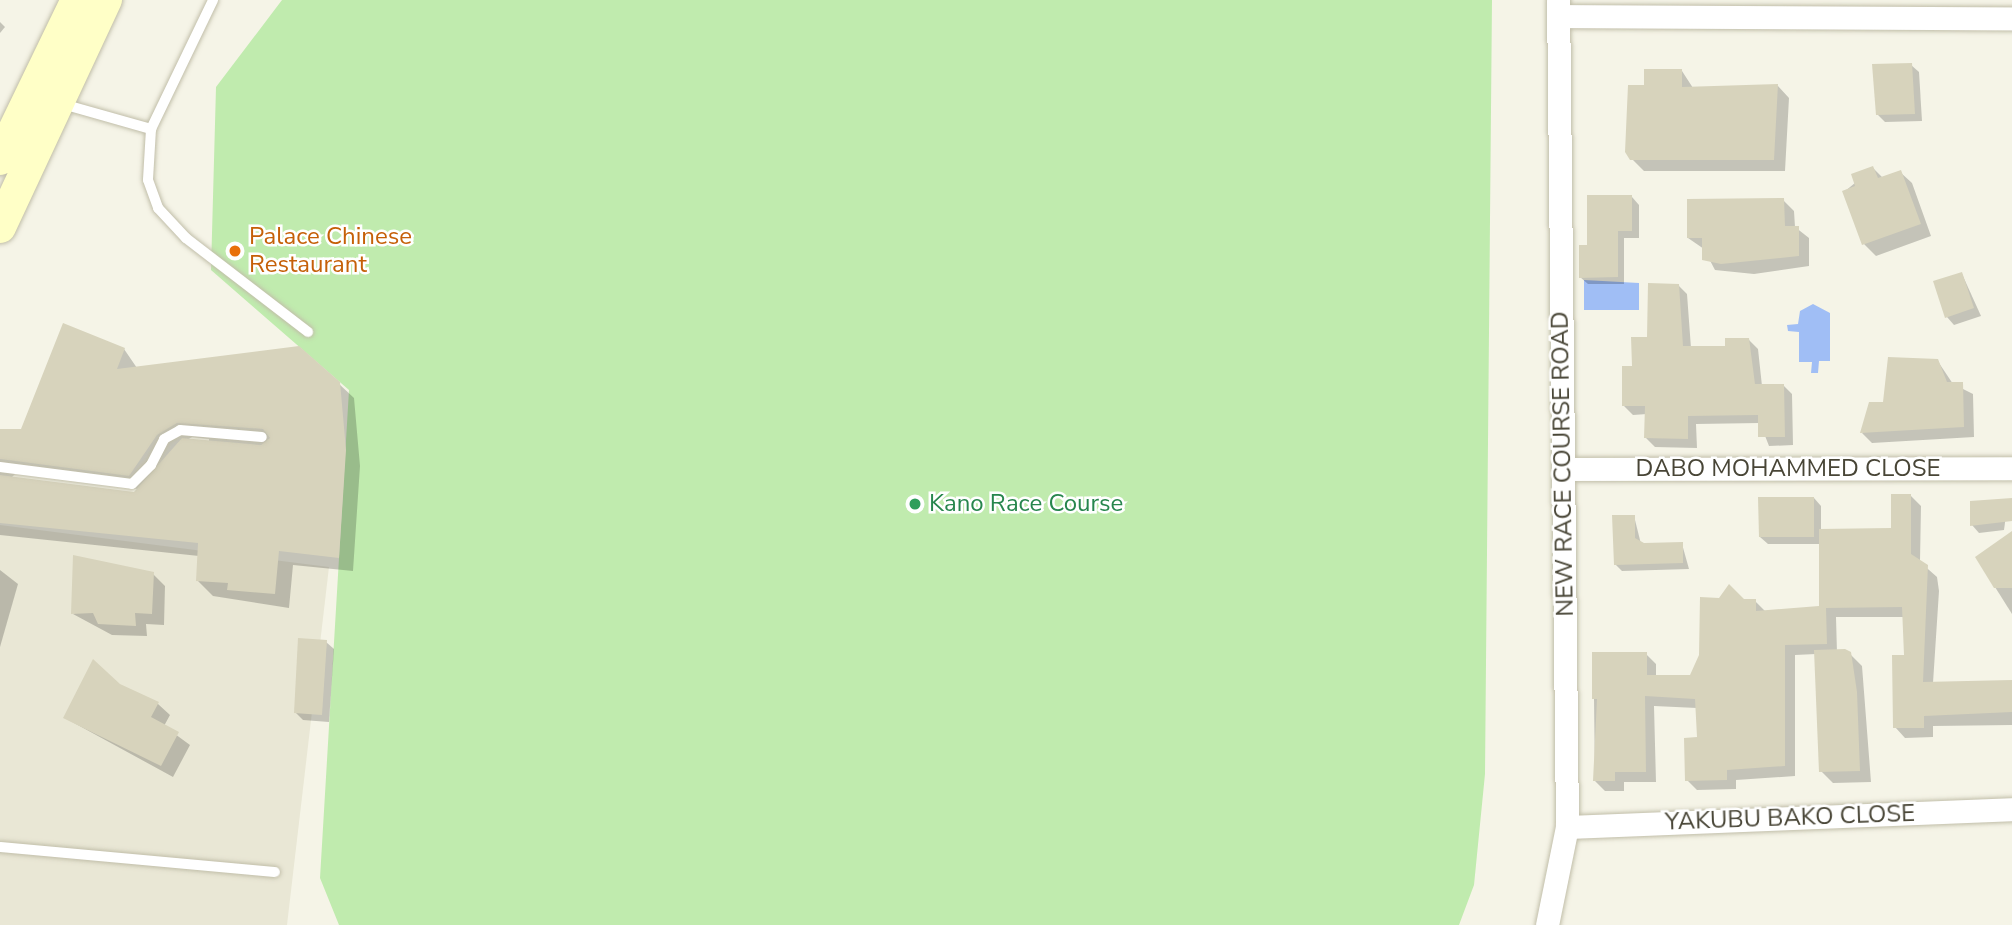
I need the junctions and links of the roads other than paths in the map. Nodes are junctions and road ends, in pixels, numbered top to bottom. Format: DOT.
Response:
graph roads {
  1 [pos="77,0"];
  2 [pos="106,0"];
  3 [pos="213,0"];
  4 [pos="1558,8"];
  5 [pos="2012,18"];
  6 [pos="57,102"];
  7 [pos="151,129"];
  8 [pos="0,159"];
  9 [pos="0,227"];
  10 [pos="308,332"];
  11 [pos="262,437"];
  12 [pos="0,467"];
  13 [pos="2012,468"];
  14 [pos="1563,470"];
  15 [pos="2012,809"];
  16 [pos="1567,828"];
  17 [pos="0,847"];
  18 [pos="275,872"];
  19 [pos="1546,925"];
  1 -- 8 [label="street"];
  2 -- 6 [label="street"];
  3 -- 7 [label="lane"];
  4 -- 5 [label="street"];
  4 -- 14 [label="street, NEW RACE COURSE ROAD"];
  6 -- 7 [label="lane"];
  6 -- 9 [label="street"];
  7 -- 10 [label="lane"];
  11 -- 12 [label="lane"];
  13 -- 14 [label="street, DABO MOHAMMED CLOSE"];
  14 -- 16 [label="street, NEW RACE COURSE ROAD"];
  15 -- 16 [label="street, YAKUBU BAKO CLOSE"];
  16 -- 19 [label="street, NEW RACE COURSE ROAD"];
  17 -- 18 [label="lane"];
}
